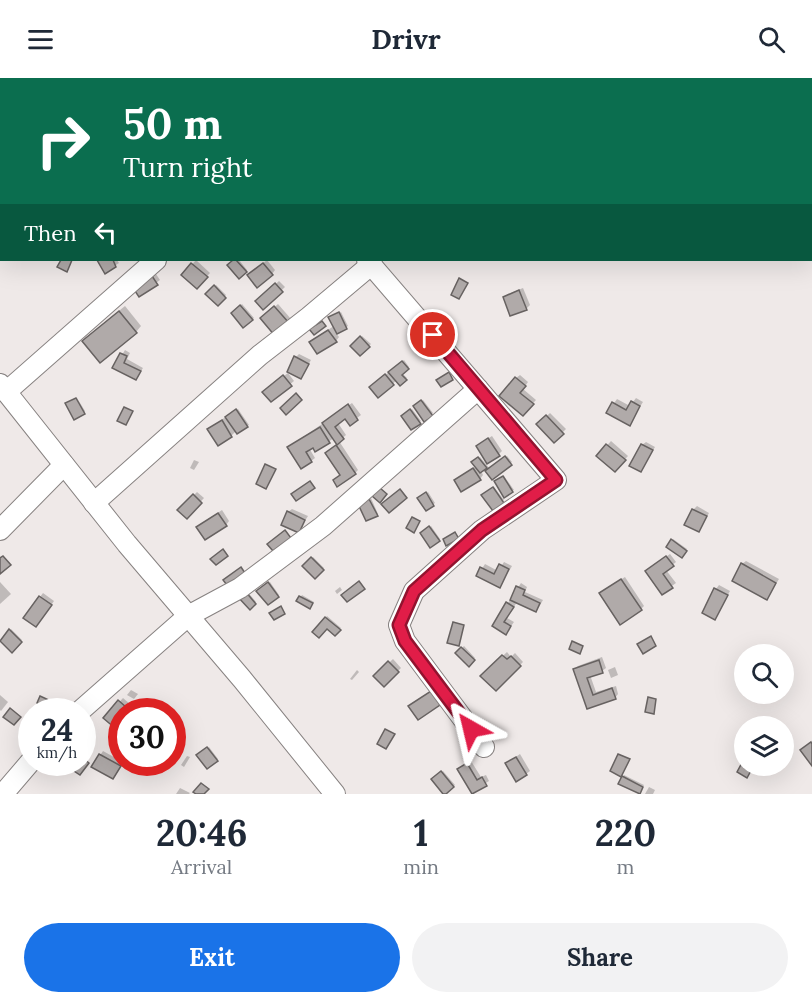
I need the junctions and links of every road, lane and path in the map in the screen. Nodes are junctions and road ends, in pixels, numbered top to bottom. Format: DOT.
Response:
graph roads {
  1 [pos="155,261"];
  2 [pos="370,262"];
  3 [pos="3,388"];
  4 [pos="478,389"];
  5 [pos="64,465"];
  6 [pos="94,503"];
  7 [pos="0,530"];
  8 [pos="188,616"];
  9 [pos="95,698"];
  10 [pos="484,747"];
  11 [pos="18,776"];
  12 [pos="3,794"];
  13 [pos="335,794"];
  1 -- 3 [label="street"];
  2 -- 4 [label="street"];
  2 -- 6 [label="street"];
  3 -- 5 [label="street"];
  4 -- 8 [label="street"];
  4 -- 10 [label="street"];
  5 -- 6 [label="street"];
  5 -- 7 [label="street"];
  6 -- 8 [label="street"];
  8 -- 9 [label="street"];
  8 -- 13 [label="street"];
  11 -- 12 [label="street"];
}
